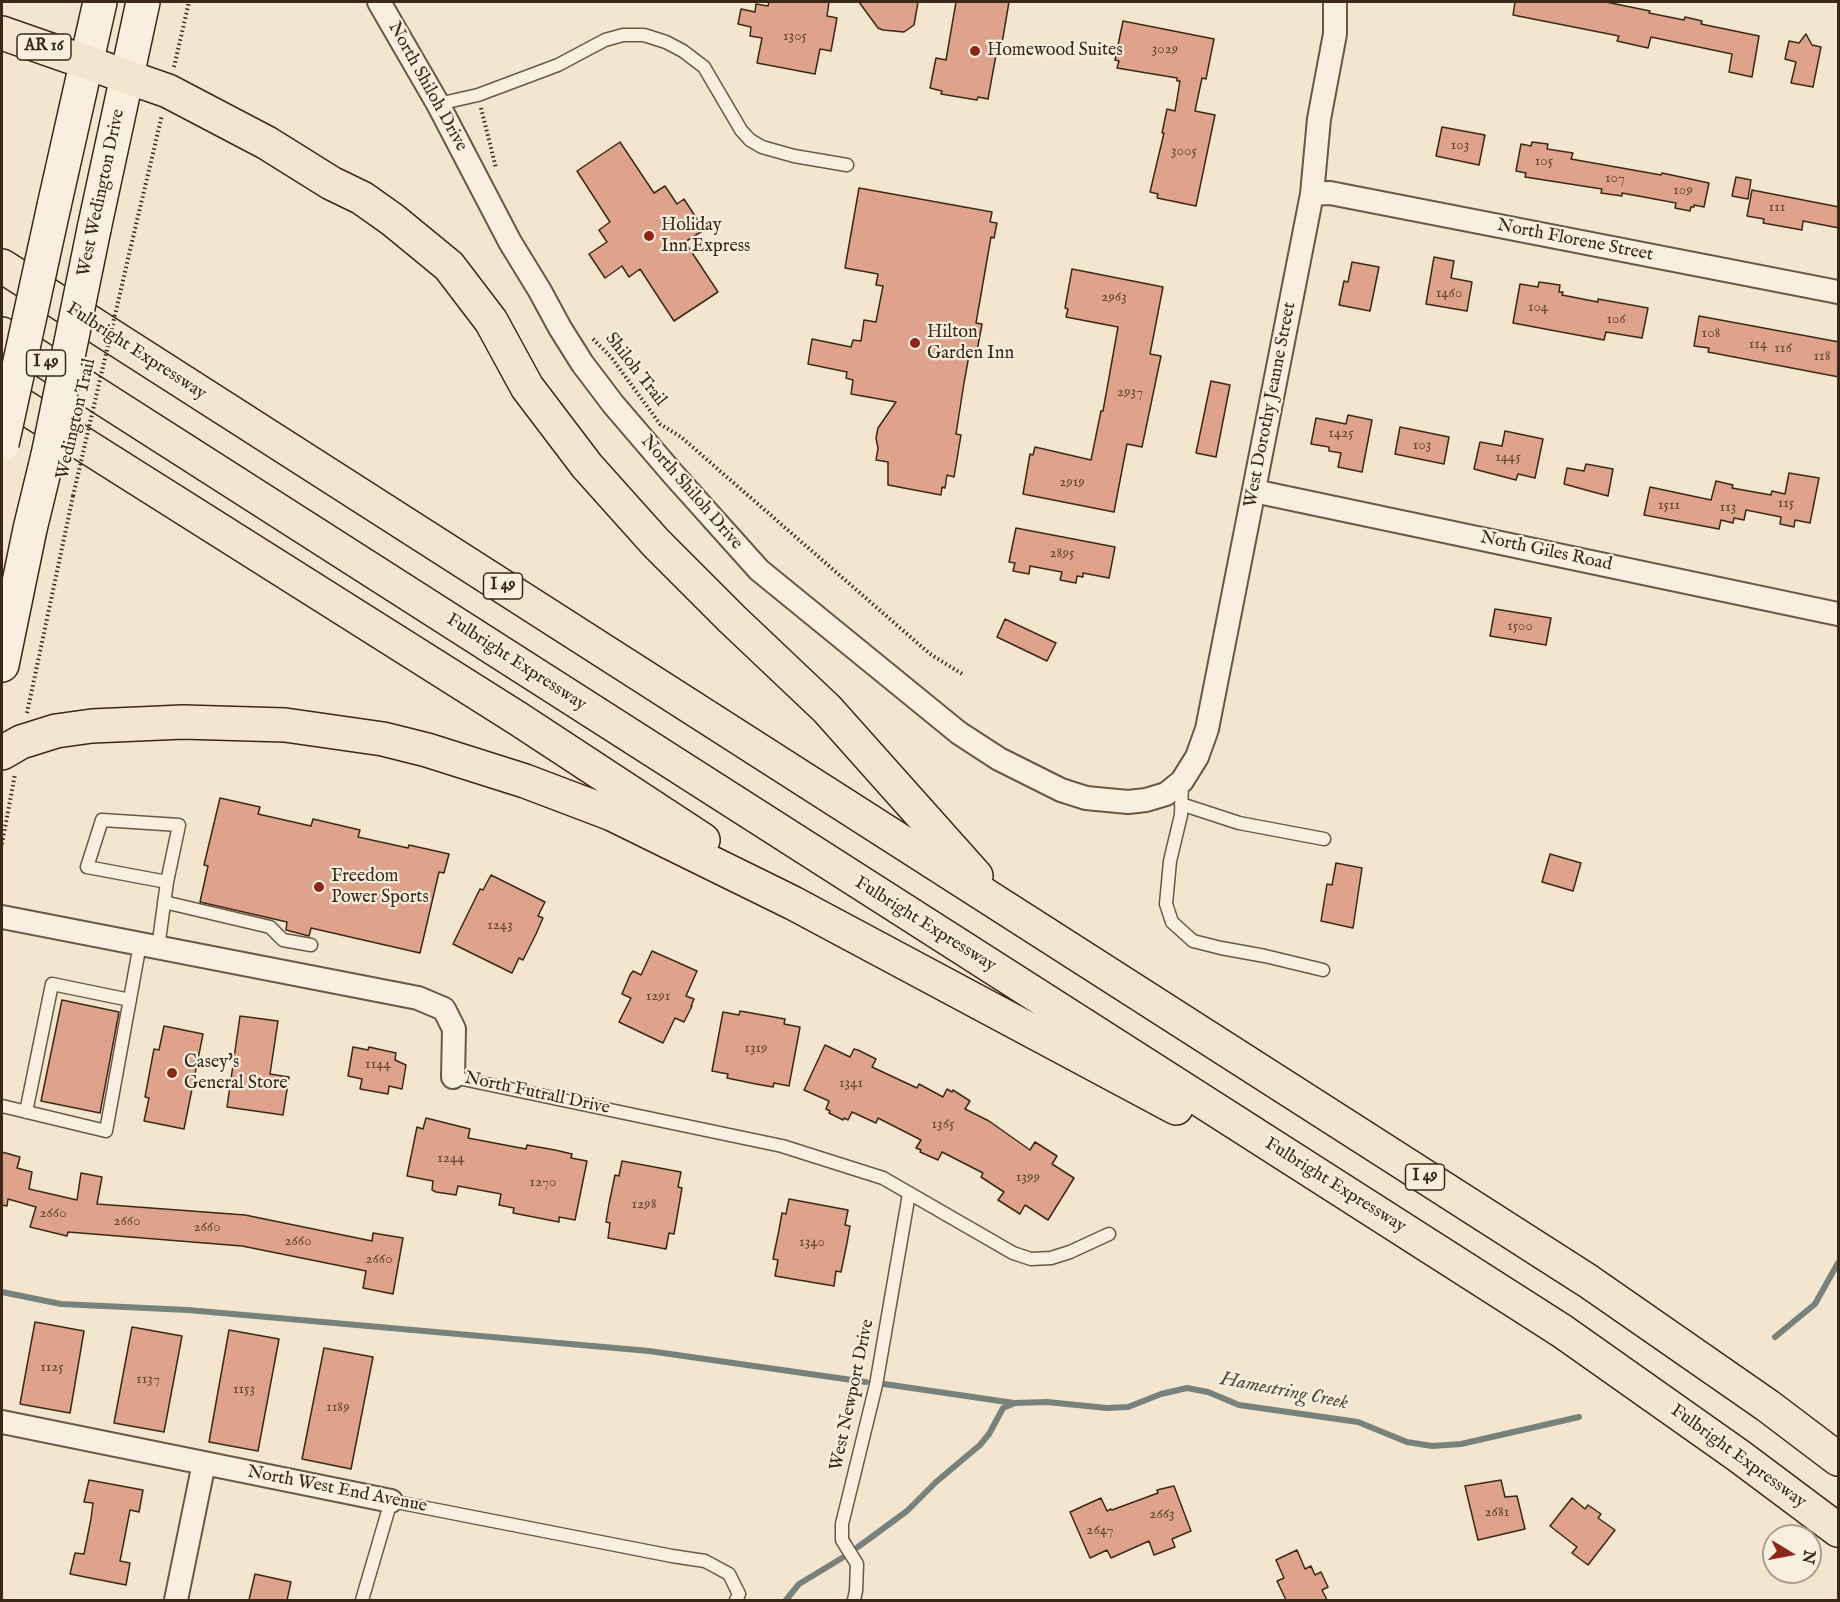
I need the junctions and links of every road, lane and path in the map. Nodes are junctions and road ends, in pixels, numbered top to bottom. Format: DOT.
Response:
graph roads {
  1 [pos="100,2"];
  2 [pos="143,2"];
  3 [pos="189,2"];
  4 [pos="379,2"];
  5 [pos="1335,2"];
  6 [pos="2,33"];
  7 [pos="87,62"];
  8 [pos="127,77"];
  9 [pos="168,91"];
  10 [pos="478,95"];
  11 [pos="438,104"];
  12 [pos="847,165"];
  13 [pos="497,170"];
  14 [pos="1312,194"];
  15 [pos="2,266"];
  16 [pos="1839,292"];
  17 [pos="589,331"];
  18 [pos="2,334"];
  19 [pos="2,393"];
  20 [pos="2,444"];
  21 [pos="1254,491"];
  22 [pos="1839,614"];
  23 [pos="2,665"];
  24 [pos="964,675"];
  25 [pos="11,748"];
  26 [pos="1176,793"];
  27 [pos="1324,839"];
  28 [pos="2,844"];
  29 [pos="167,882"];
  30 [pos="164,902"];
  31 [pos="793,903"];
  32 [pos="1004,906"];
  33 [pos="2,917"];
  34 [pos="311,945"];
  35 [pos="149,946"];
  36 [pos="1323,970"];
  37 [pos="130,1000"];
  38 [pos="45,1021"];
  39 [pos="58,1024"];
  40 [pos="453,1077"];
  41 [pos="2,1106"];
  42 [pos="26,1112"];
  43 [pos="909,1194"];
  44 [pos="1109,1234"];
  45 [pos="1413,1235"];
  46 [pos="2,1422"];
  47 [pos="1839,1459"];
  48 [pos="204,1463"];
  49 [pos="391,1501"];
  50 [pos="1839,1530"];
  51 [pos="176,1600"];
  52 [pos="362,1600"];
  53 [pos="736,1600"];
  54 [pos="854,1600"];
  1 -- 7 [label="main road, AR 16"];
  2 -- 8 [label="main road, West Wedington Drive"];
  3 -- 9 [label="path, Wedington Trail"];
  4 -- 11 [label="street, North Shiloh Drive"];
  5 -- 14 [label="street, West Dorothy Jeanne Street"];
  6 -- 7 [label="highway, AR 16"];
  7 -- 8 [label="highway"];
  7 -- 20 [label="main road, bridge"];
  8 -- 9 [label="highway"];
  8 -- 23 [label="main road, West Wedington Drive, bridge"];
  9 -- 25 [label="path, Wedington Trail, bridge"];
  9 -- 32 [label="highway"];
  10 -- 11 [label="lane"];
  10 -- 12 [label="lane"];
  10 -- 13 [label="path"];
  11 -- 26 [label="street, North Shiloh Drive"];
  14 -- 16 [label="street, North Florene Street"];
  14 -- 21 [label="street, West Dorothy Jeanne Street"];
  15 -- 32 [label="highway, Fulbright Expressway / I 49"];
  17 -- 24 [label="path, Shiloh Trail"];
  18 -- 45 [label="highway, Fulbright Expressway / I 49"];
  19 -- 31 [label="highway"];
  21 -- 22 [label="street, North Giles Road"];
  21 -- 26 [label="street, West Dorothy Jeanne Street"];
  25 -- 28 [label="path, Wedington Trail"];
  25 -- 31 [label="highway"];
  26 -- 27 [label="lane"];
  26 -- 36 [label="lane"];
  29 -- 29 [label="lane"];
  29 -- 30 [label="lane"];
  30 -- 34 [label="lane"];
  30 -- 35 [label="lane"];
  31 -- 45 [label="highway"];
  32 -- 47 [label="highway, Fulbright Expressway / I 49"];
  33 -- 35 [label="street, North Futrall Drive"];
  35 -- 37 [label="lane"];
  35 -- 40 [label="street, North Futrall Drive"];
  37 -- 38 [label="lane"];
  37 -- 42 [label="lane"];
  38 -- 39 [label="lane"];
  38 -- 42 [label="lane"];
  40 -- 43 [label="lane, North Futrall Drive"];
  41 -- 42 [label="lane"];
  43 -- 44 [label="lane, North Futrall Drive"];
  43 -- 54 [label="lane, West Newport Drive"];
  45 -- 50 [label="highway, Fulbright Expressway / I 49"];
  46 -- 48 [label="street, North West End Avenue"];
  48 -- 49 [label="street, North West End Avenue"];
  48 -- 51 [label="street"];
  49 -- 52 [label="lane"];
  49 -- 53 [label="lane, North West End Avenue"];
}
